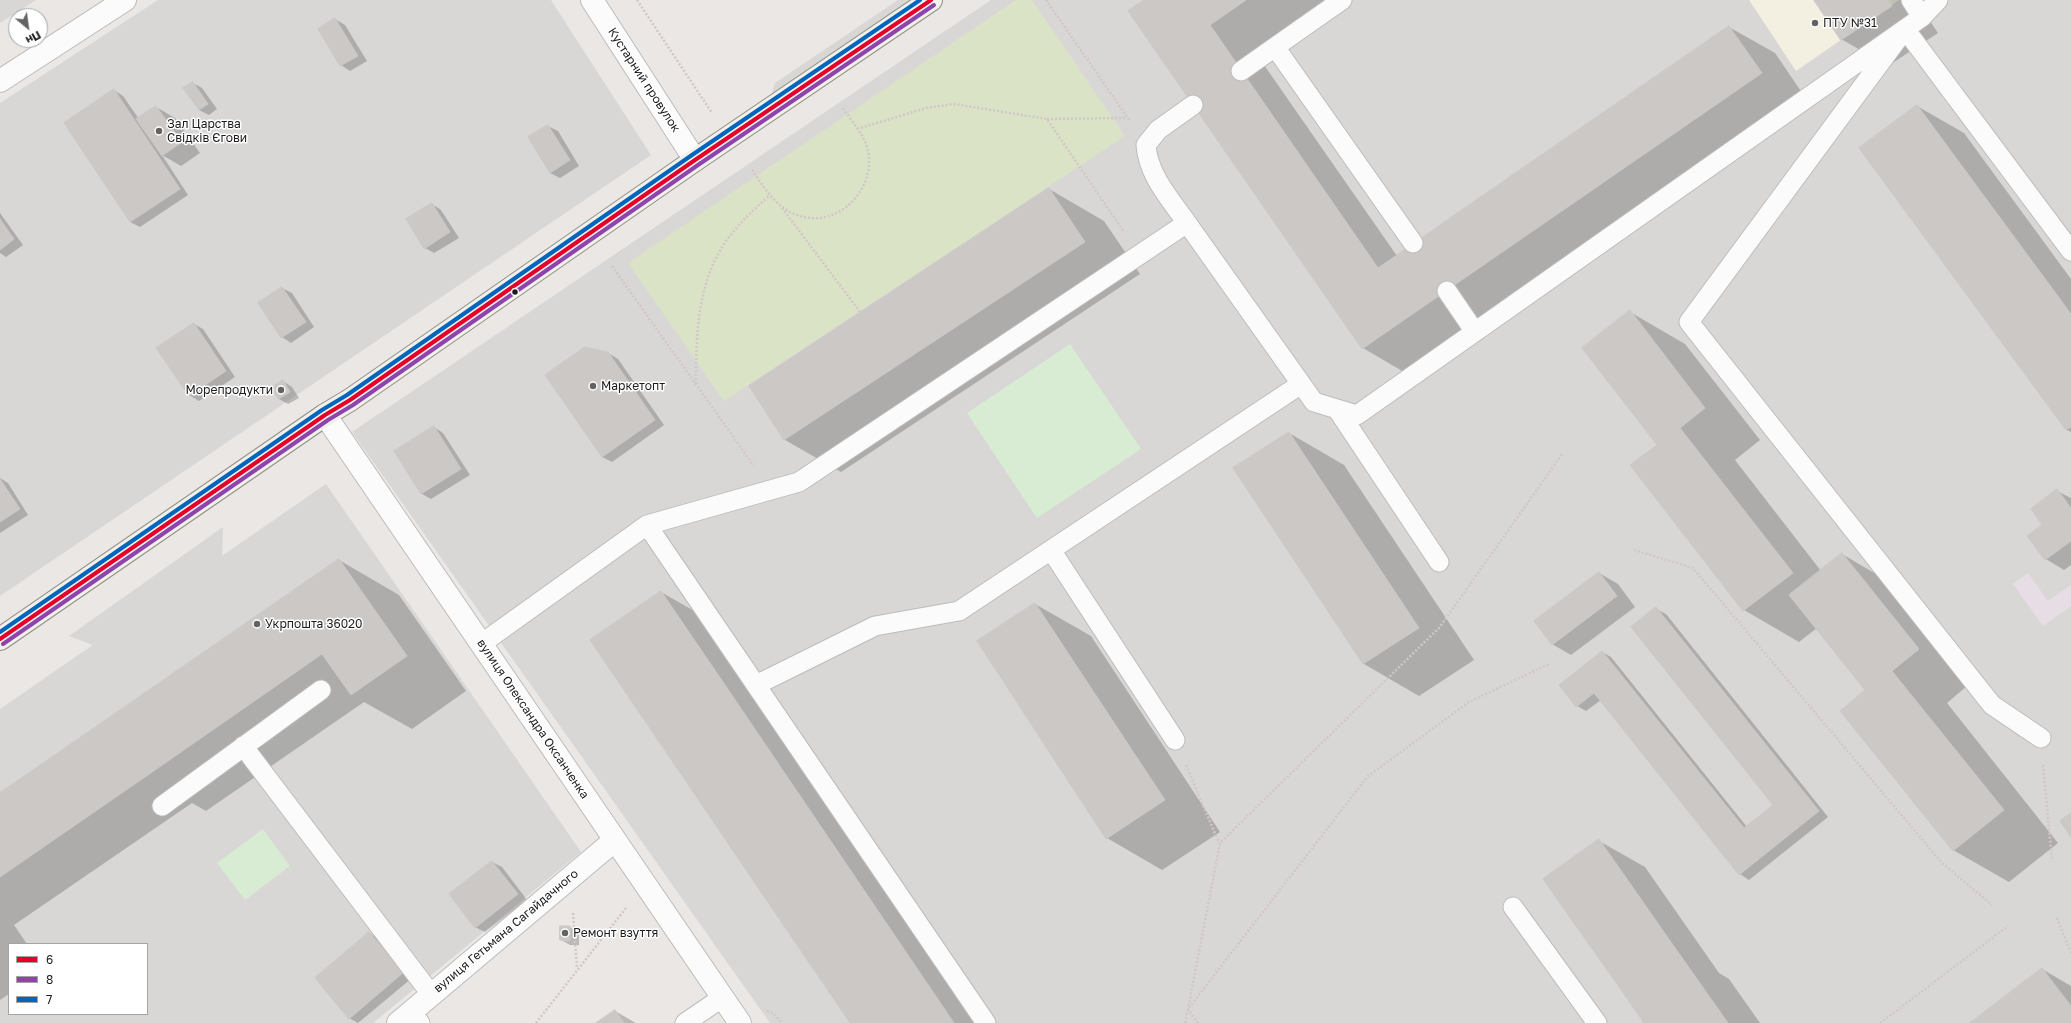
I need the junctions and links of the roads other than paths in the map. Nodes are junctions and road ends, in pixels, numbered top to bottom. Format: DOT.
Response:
graph roads {
  1 [pos="592,0"];
  2 [pos="931,0"];
  3 [pos="1342,0"];
  4 [pos="1911,0"];
  5 [pos="1938,0"];
  6 [pos="114,3"];
  7 [pos="1922,17"];
  8 [pos="1905,29"];
  9 [pos="1275,47"];
  10 [pos="1241,71"];
  11 [pos="0,81"];
  12 [pos="1193,105"];
  13 [pos="695,160"];
  14 [pos="1187,223"];
  15 [pos="1413,244"];
  16 [pos="2071,251"];
  17 [pos="1447,291"];
  18 [pos="1475,332"];
  19 [pos="1301,384"];
  20 [pos="1337,409"];
  21 [pos="325,415"];
  22 [pos="647,525"];
  23 [pos="1051,550"];
  24 [pos="1439,562"];
  25 [pos="0,639"];
  26 [pos="481,644"];
  27 [pos="756,685"];
  28 [pos="321,690"];
  29 [pos="2040,738"];
  30 [pos="1175,740"];
  31 [pos="243,746"];
  32 [pos="162,806"];
  33 [pos="615,840"];
  34 [pos="1513,907"];
  35 [pos="431,994"];
  36 [pos="723,997"];
  37 [pos="410,1019"];
  38 [pos="685,1023"];
  39 [pos="740,1023"];
  40 [pos="986,1023"];
  41 [pos="1597,1023"];
  1 -- 13 [label="street, Кустарний провулок"];
  2 -- 13 [label="main road"];
  3 -- 9 [label="lane"];
  4 -- 7 [label="lane"];
  5 -- 7 [label="lane"];
  6 -- 11 [label="street"];
  7 -- 8 [label="lane"];
  8 -- 16 [label="lane"];
  8 -- 18 [label="lane"];
  8 -- 29 [label="lane"];
  9 -- 10 [label="lane"];
  9 -- 15 [label="lane"];
  12 -- 14 [label="lane"];
  13 -- 21 [label="main road"];
  14 -- 19 [label="lane"];
  14 -- 22 [label="lane"];
  17 -- 18 [label="lane"];
  18 -- 20 [label="lane"];
  19 -- 20 [label="lane"];
  19 -- 23 [label="lane"];
  20 -- 24 [label="lane"];
  21 -- 25 [label="main road"];
  21 -- 26 [label="street, вулиця Олександра Оксанченка"];
  22 -- 26 [label="lane"];
  22 -- 27 [label="lane"];
  23 -- 27 [label="lane"];
  23 -- 30 [label="lane"];
  26 -- 33 [label="street, вулиця Олександра Оксанченка"];
  27 -- 40 [label="lane"];
  28 -- 31 [label="lane"];
  31 -- 32 [label="lane"];
  31 -- 35 [label="lane"];
  33 -- 35 [label="street, вулиця Гетьмана Сагайдачного"];
  33 -- 36 [label="street, вулиця Олександра Оксанченка"];
  34 -- 41 [label="lane"];
  35 -- 37 [label="street, вулиця Гетьмана Сагайдачного"];
  36 -- 38 [label="lane"];
  36 -- 39 [label="street, вулиця Олександра Оксанченка"];
}
